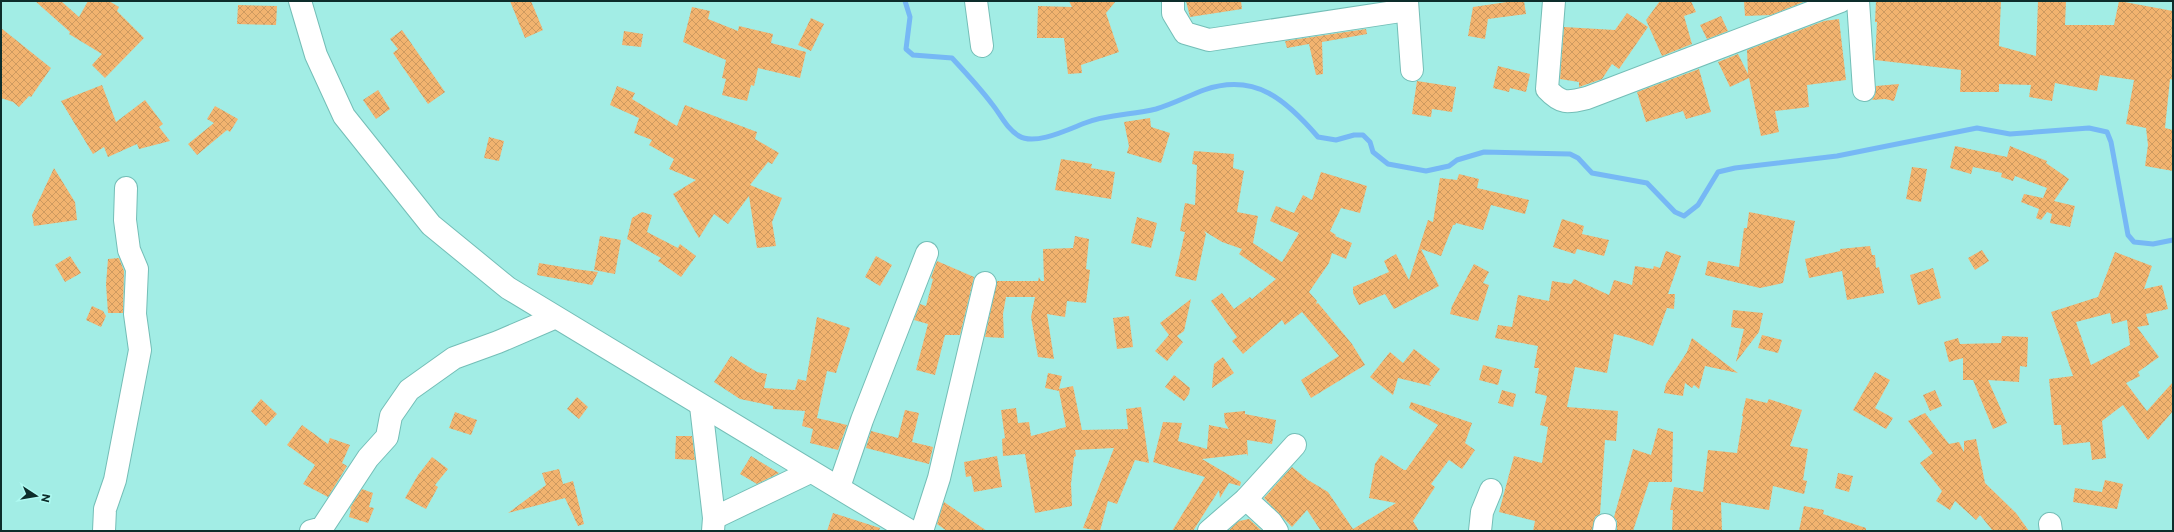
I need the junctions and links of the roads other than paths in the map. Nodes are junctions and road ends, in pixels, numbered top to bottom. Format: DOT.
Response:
graph roads {
  1 [pos="300,1"];
  2 [pos="976,1"];
  3 [pos="1173,1"];
  4 [pos="1554,1"];
  5 [pos="1841,1"];
  6 [pos="1858,1"];
  7 [pos="1407,6"];
  8 [pos="982,46"];
  9 [pos="1412,70"];
  10 [pos="1864,90"];
  11 [pos="126,188"];
  12 [pos="927,253"];
  13 [pos="985,283"];
  14 [pos="554,318"];
  15 [pos="701,406"];
  16 [pos="1295,445"];
  17 [pos="810,472"];
  18 [pos="839,487"];
  19 [pos="1491,490"];
  20 [pos="1246,499"];
  21 [pos="713,525"];
  22 [pos="104,531"];
  23 [pos="311,531"];
  24 [pos="910,531"];
  25 [pos="922,531"];
  26 [pos="1209,531"];
  27 [pos="1277,531"];
  28 [pos="1480,531"];
  1 -- 14 [label="street"];
  2 -- 8 [label="street"];
  3 -- 7 [label="street"];
  4 -- 5 [label="street"];
  6 -- 10 [label="street"];
  7 -- 9 [label="street"];
  11 -- 22 [label="street"];
  12 -- 18 [label="street"];
  13 -- 25 [label="street"];
  14 -- 15 [label="street"];
  14 -- 23 [label="street"];
  15 -- 17 [label="street"];
  15 -- 21 [label="street"];
  16 -- 20 [label="street"];
  17 -- 18 [label="street"];
  17 -- 21 [label="street"];
  18 -- 24 [label="street"];
  19 -- 28 [label="street"];
  20 -- 26 [label="street"];
  20 -- 27 [label="street"];
}
